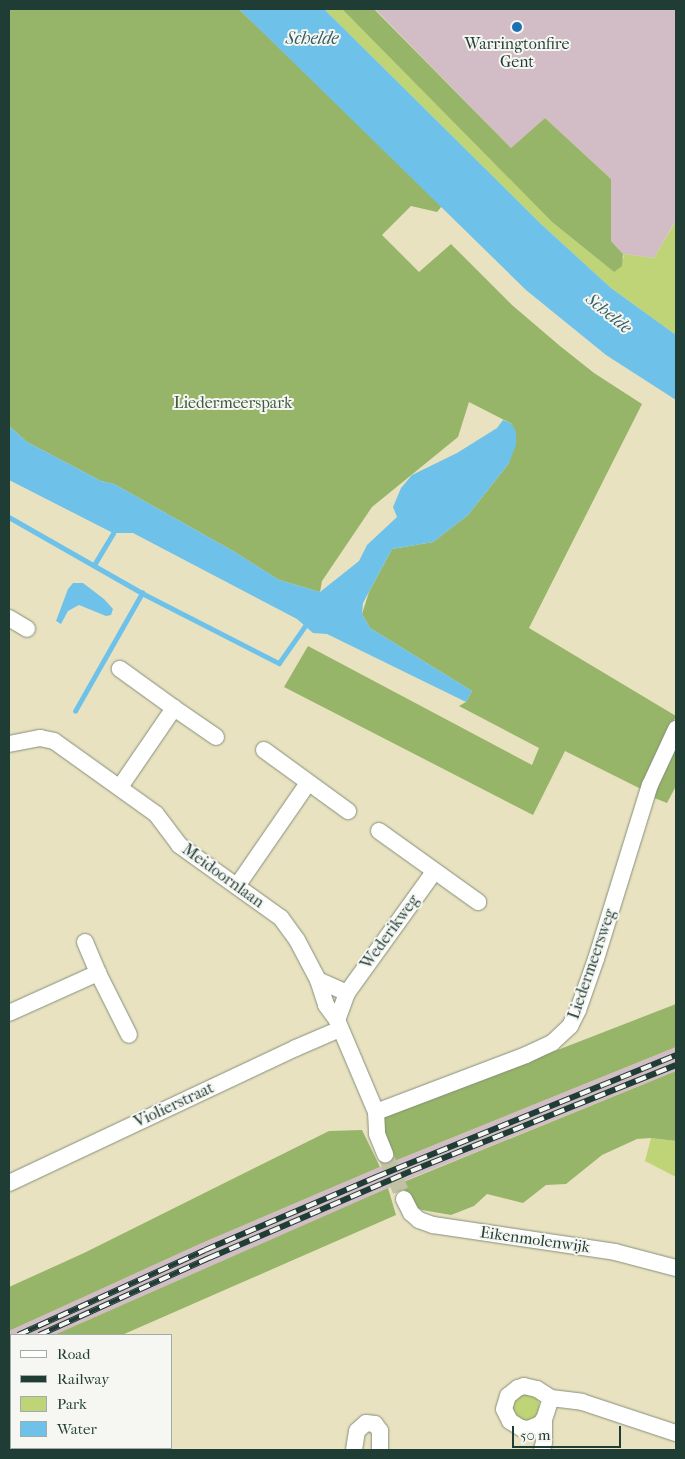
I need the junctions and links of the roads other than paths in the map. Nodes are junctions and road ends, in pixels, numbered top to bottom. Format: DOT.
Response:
graph roads {
  1 [pos="9,618"];
  2 [pos="27,628"];
  3 [pos="120,669"];
  4 [pos="174,708"];
  5 [pos="676,729"];
  6 [pos="216,737"];
  7 [pos="9,744"];
  8 [pos="264,750"];
  9 [pos="308,783"];
  10 [pos="120,787"];
  11 [pos="348,810"];
  12 [pos="379,831"];
  13 [pos="434,872"];
  14 [pos="237,886"];
  15 [pos="478,902"];
  16 [pos="85,942"];
  17 [pos="98,973"];
  18 [pos="318,980"];
  19 [pos="347,993"];
  20 [pos="9,1013"];
  21 [pos="338,1025"];
  22 [pos="129,1035"];
  23 [pos="376,1112"];
  24 [pos="385,1154"];
  25 [pos="9,1183"];
  26 [pos="404,1199"];
  27 [pos="676,1268"];
  28 [pos="551,1398"];
  29 [pos="544,1419"];
  30 [pos="676,1434"];
  31 [pos="354,1450"];
  32 [pos="380,1450"];
  33 [pos="542,1450"];
  1 -- 2 [label="street"];
  3 -- 4 [label="street"];
  4 -- 6 [label="street"];
  4 -- 10 [label="street"];
  5 -- 23 [label="street, Liedermeersweg"];
  7 -- 10 [label="street, Meidoornlaan"];
  8 -- 9 [label="street"];
  9 -- 11 [label="street"];
  9 -- 14 [label="street"];
  10 -- 14 [label="street, Meidoornlaan"];
  12 -- 13 [label="street"];
  13 -- 15 [label="street"];
  13 -- 19 [label="street, Wederikweg"];
  14 -- 18 [label="street, Meidoornlaan"];
  16 -- 17 [label="street"];
  17 -- 20 [label="street"];
  17 -- 22 [label="street"];
  18 -- 19 [label="street"];
  18 -- 21 [label="street, Meidoornlaan"];
  19 -- 21 [label="street"];
  21 -- 23 [label="street, Meidoornlaan"];
  21 -- 25 [label="street, Violierstraat"];
  23 -- 24 [label="street"];
  26 -- 27 [label="street, Eikenmolenwijk"];
  28 -- 29 [label="street"];
  28 -- 29 [label="street"];
  28 -- 30 [label="street"];
  29 -- 33 [label="street"];
  31 -- 32 [label="street"];
}
